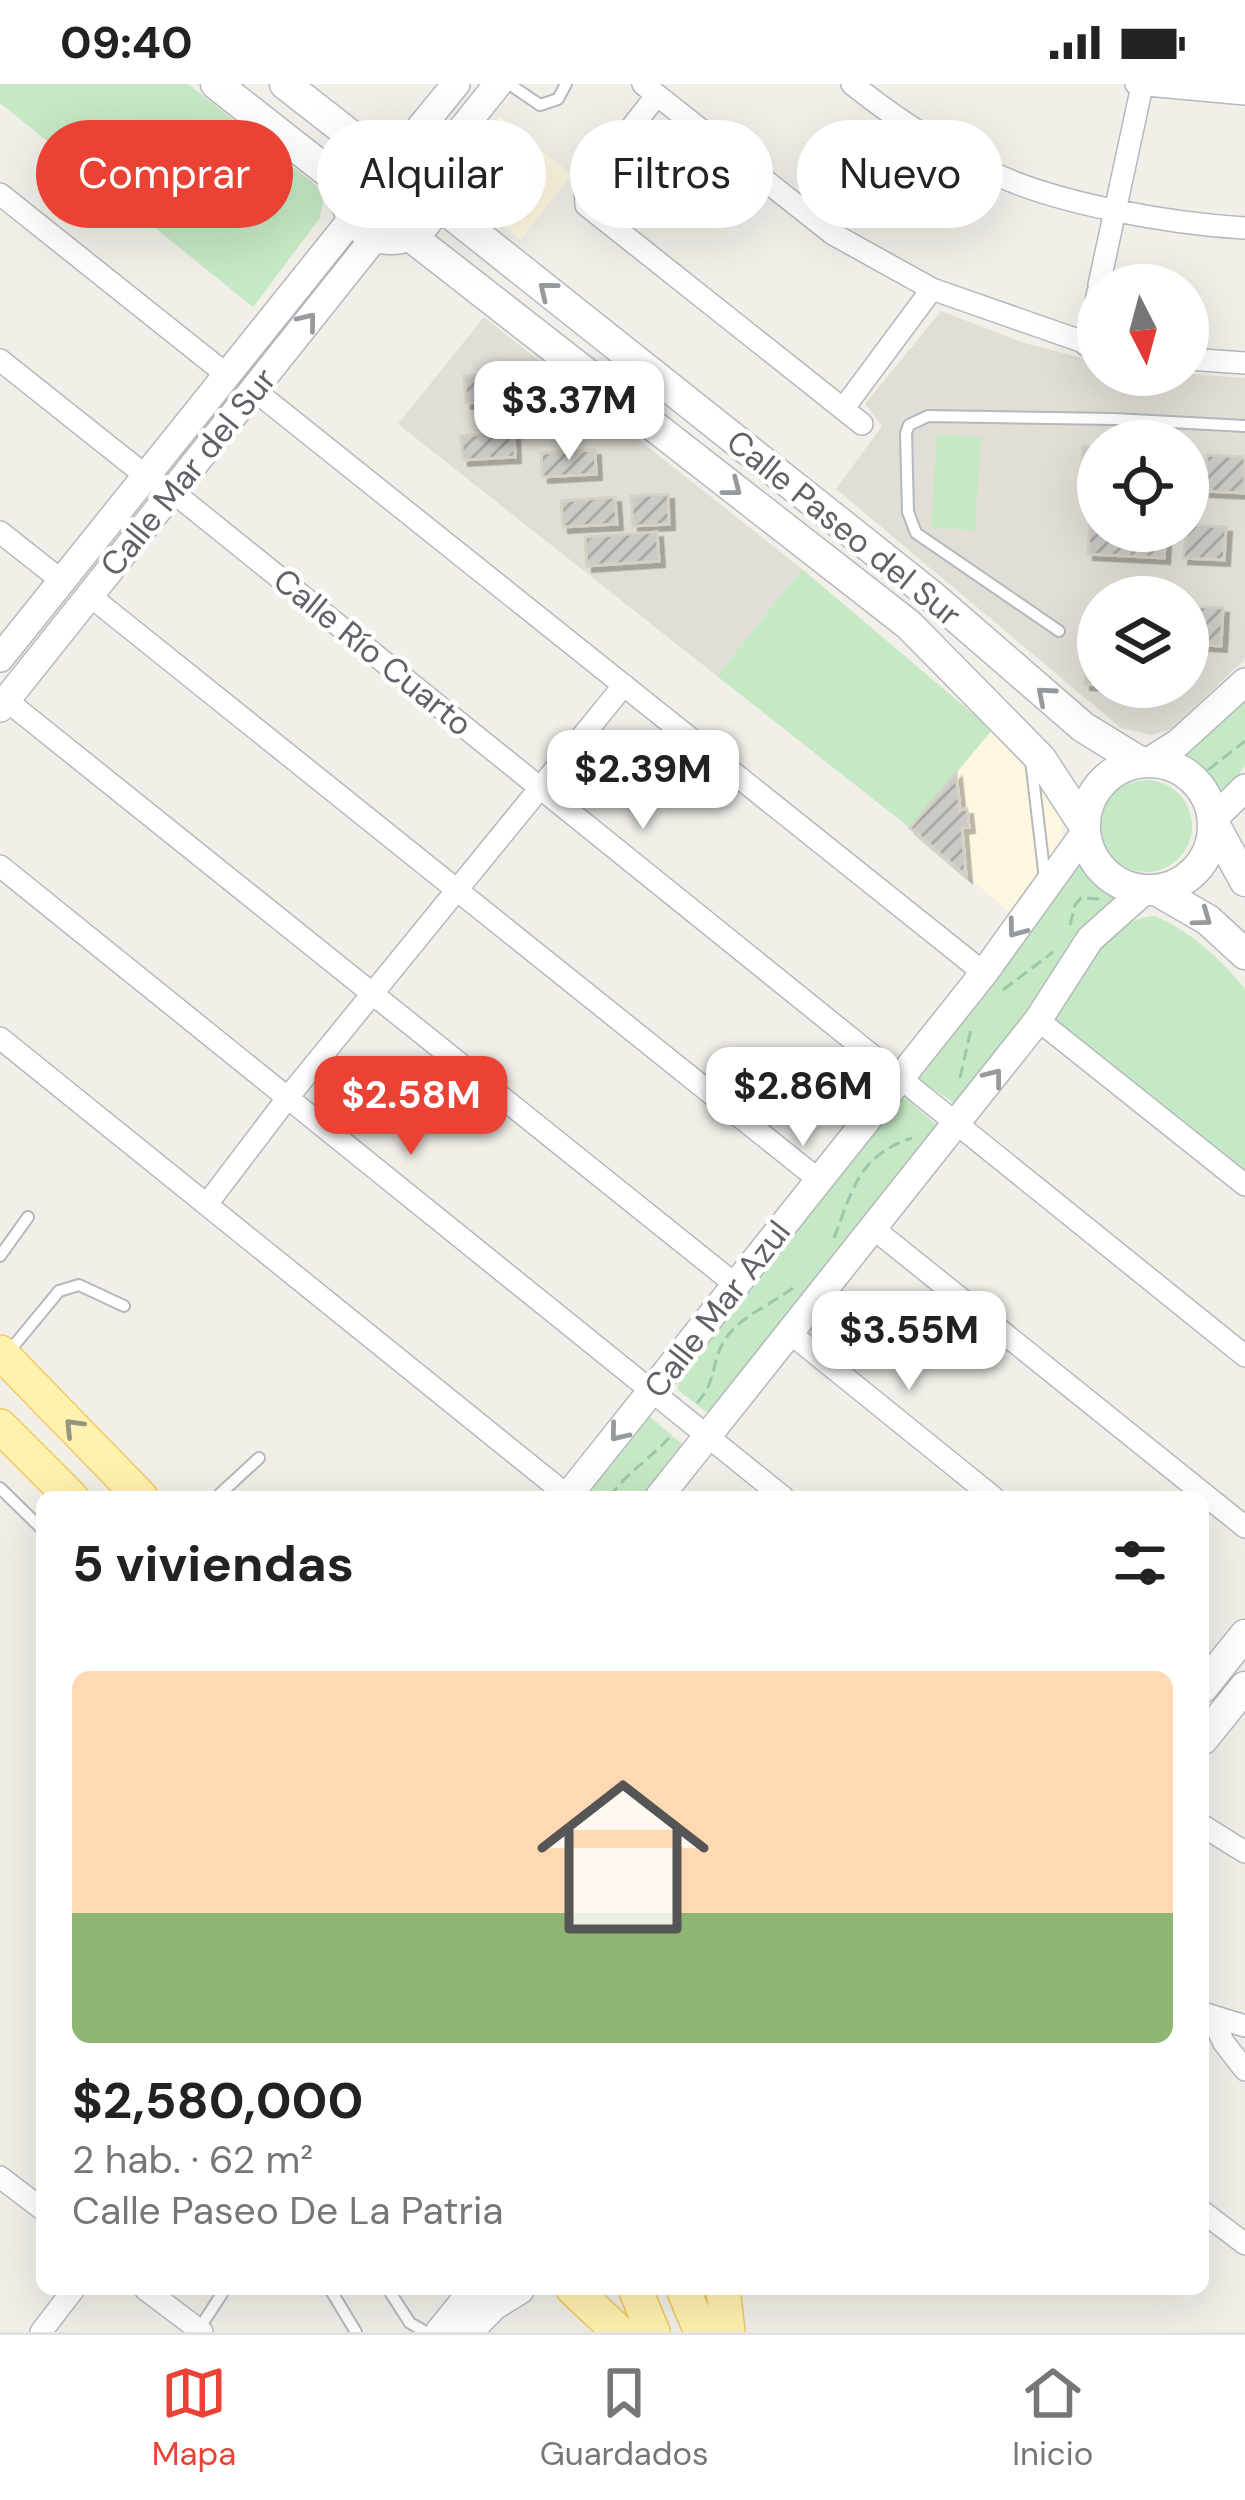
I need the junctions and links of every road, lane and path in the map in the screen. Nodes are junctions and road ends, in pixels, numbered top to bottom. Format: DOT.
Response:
graph roads {
  1 [pos="216,84"];
  2 [pos="285,84"];
  3 [pos="456,84"];
  4 [pos="498,84"];
  5 [pos="509,84"];
  6 [pos="566,84"];
  7 [pos="853,84"];
  8 [pos="1139,85"];
  9 [pos="650,90"];
  10 [pos="1245,94"];
  11 [pos="470,119"];
  12 [pos="340,120"];
  13 [pos="419,120"];
  14 [pos="317,163"];
  15 [pos="0,194"];
  16 [pos="1117,210"];
  17 [pos="364,228"];
  18 [pos="419,228"];
  19 [pos="469,228"];
  20 [pos="1245,228"];
  21 [pos="410,235"];
  22 [pos="1105,264"];
  23 [pos="932,289"];
  24 [pos="1077,341"];
  25 [pos="0,360"];
  26 [pos="1209,360"];
  27 [pos="1245,363"];
  28 [pos="227,375"];
  29 [pos="254,390"];
  30 [pos="843,409"];
  31 [pos="862,424"];
  32 [pos="1245,426"];
  33 [pos="146,476"];
  34 [pos="173,492"];
  35 [pos="0,532"];
  36 [pos="62,581"];
  37 [pos="89,596"];
  38 [pos="1059,631"];
  39 [pos="0,658"];
  40 [pos="1245,682"];
  41 [pos="624,685"];
  42 [pos="3,704"];
  43 [pos="1245,741"];
  44 [pos="1029,745"];
  45 [pos="1144,762"];
  46 [pos="1194,781"];
  47 [pos="541,787"];
  48 [pos="1245,788"];
  49 [pos="1213,821"];
  50 [pos="1084,830"];
  51 [pos="0,866"];
  52 [pos="1245,881"];
  53 [pos="457,890"];
  54 [pos="1046,890"];
  55 [pos="1145,893"];
  56 [pos="1245,954"];
  57 [pos="993,982"];
  58 [pos="373,994"];
  59 [pos="1038,1020"];
  60 [pos="970,1030"];
  61 [pos="0,1038"];
  62 [pos="902,1076"];
  63 [pos="290,1096"];
  64 [pos="952,1117"];
  65 [pos="819,1180"];
  66 [pos="1245,1185"];
  67 [pos="207,1204"];
  68 [pos="28,1217"];
  69 [pos="874,1229"];
  70 [pos="827,1248"];
  71 [pos="0,1256"];
  72 [pos="806,1277"];
  73 [pos="736,1285"];
  74 [pos="124,1306"];
  75 [pos="790,1333"];
  76 [pos="3,1354"];
  77 [pos="1245,1356"];
  78 [pos="652,1390"];
  79 [pos="685,1417"];
  80 [pos="0,1426"];
  81 [pos="708,1436"];
  82 [pos="259,1458"];
  83 [pos="0,1488"];
  84 [pos="64,1491"];
  85 [pos="135,1491"];
  86 [pos="225,1491"];
  87 [pos="561,1491"];
  88 [pos="571,1491"];
  89 [pos="614,1491"];
  90 [pos="664,1491"];
  91 [pos="776,1491"];
  92 [pos="986,1491"];
  93 [pos="1201,1491"];
  94 [pos="1209,1497"];
  95 [pos="36,1523"];
  96 [pos="1245,1526"];
  97 [pos="1245,1635"];
  98 [pos="1209,1673"];
  99 [pos="1243,1692"];
  100 [pos="1209,1732"];
  101 [pos="1209,1830"];
  102 [pos="1245,1852"];
  103 [pos="1209,2015"];
  104 [pos="1209,2017"];
  105 [pos="1245,2026"];
  106 [pos="1245,2070"];
  107 [pos="0,2176"];
  108 [pos="36,2205"];
  109 [pos="1209,2217"];
  110 [pos="1245,2245"];
  111 [pos="69,2295"];
  112 [pos="153,2295"];
  113 [pos="221,2295"];
  114 [pos="334,2295"];
  115 [pos="392,2295"];
  116 [pos="471,2295"];
  117 [pos="510,2295"];
  118 [pos="579,2295"];
  119 [pos="637,2295"];
  120 [pos="686,2295"];
  121 [pos="724,2295"];
  122 [pos="200,2331"];
  123 [pos="41,2332"];
  124 [pos="356,2332"];
  125 [pos="426,2332"];
  126 [pos="441,2332"];
  127 [pos="467,2332"];
  128 [pos="619,2332"];
  129 [pos="652,2332"];
  130 [pos="701,2332"];
  131 [pos="728,2332"];
  1 -- 14 [label="main road"];
  2 -- 12 [label="main road"];
  3 -- 13 [label="street"];
  4 -- 11 [label="street"];
  5 -- 6 [label="lane"];
  7 -- 16 [label="street"];
  8 -- 10 [label="street"];
  8 -- 16 [label="street"];
  9 -- 23 [label="street"];
  9 -- 30 [label="street"];
  15 -- 28 [label="street"];
  16 -- 20 [label="street"];
  16 -- 22 [label="street"];
  17 -- 21 [label="main road"];
  17 -- 28 [label="street, Calle Mar del Sur"];
  29 -- 17 [label="street, Calle Mar del Sur, one-way"];
  18 -- 21 [label="main road"];
  45 -- 19 [label="main road, Calle Paseo del Sur, one-way"];
  21 -- 44 [label="main road, Calle Paseo del Sur, one-way"];
  23 -- 24 [label="street"];
  23 -- 30 [label="street"];
  25 -- 33 [label="street, Calle Río Cuarto"];
  26 -- 27 [label="street"];
  28 -- 33 [label="street, Calle Mar del Sur"];
  29 -- 34 [label="street, Calle Mar del Sur"];
  29 -- 41 [label="street"];
  30 -- 31 [label="street"];
  32 -- 38 [label="lane"];
  33 -- 34 [label="street, Calle Río Cuarto"];
  33 -- 36 [label="street, Calle Mar del Sur"];
  34 -- 37 [label="street, Calle Mar del Sur"];
  34 -- 47 [label="street, Calle Río Cuarto"];
  35 -- 36 [label="street"];
  36 -- 39 [label="street, Calle Mar del Sur"];
  37 -- 42 [label="street, Calle Mar del Sur"];
  37 -- 53 [label="street"];
  40 -- 45 [label="street"];
  41 -- 47 [label="street"];
  41 -- 57 [label="street"];
  42 -- 58 [label="street"];
  43 -- 46 [label="path"];
  44 -- 50 [label="main road, Calle Paseo del Sur"];
  44 -- 54 [label="lane"];
  45 -- 46 [label="main road"];
  45 -- 50 [label="main road"];
  46 -- 49 [label="main road"];
  47 -- 53 [label="street"];
  47 -- 62 [label="street, Calle Río Cuarto"];
  48 -- 49 [label="street"];
  49 -- 52 [label="main road"];
  49 -- 55 [label="main road"];
  50 -- 54 [label="street, Calle Mar Azul"];
  50 -- 55 [label="main road"];
  51 -- 63 [label="street"];
  53 -- 58 [label="street"];
  53 -- 65 [label="street"];
  54 -- 57 [label="street, Calle Mar Azul, one-way"];
  55 -- 56 [label="main road, one-way"];
  55 -- 57 [label="path"];
  55 -- 59 [label="street"];
  57 -- 62 [label="street, Calle Mar Azul"];
  58 -- 63 [label="street"];
  58 -- 73 [label="street"];
  64 -- 59 [label="street, one-way"];
  59 -- 66 [label="street"];
  60 -- 64 [label="path"];
  61 -- 67 [label="street"];
  62 -- 64 [label="street, Calle Río Cuarto"];
  62 -- 65 [label="street, Calle Mar Azul"];
  63 -- 67 [label="street"];
  63 -- 78 [label="street"];
  64 -- 69 [label="street"];
  64 -- 70 [label="path"];
  64 -- 77 [label="street, Calle Río Cuarto"];
  65 -- 73 [label="street, Calle Mar Azul"];
  67 -- 87 [label="street"];
  68 -- 71 [label="lane"];
  69 -- 75 [label="street"];
  69 -- 93 [label="street"];
  72 -- 79 [label="path"];
  73 -- 78 [label="street, Calle Mar Azul"];
  74 -- 76 [label="lane"];
  75 -- 81 [label="street"];
  75 -- 92 [label="street"];
  85 -- 76 [label="main road, one-way"];
  78 -- 79 [label="street"];
  78 -- 88 [label="street, Calle Mar Azul, one-way"];
  79 -- 81 [label="street"];
  79 -- 89 [label="path"];
  80 -- 84 [label="main road"];
  81 -- 90 [label="street"];
  81 -- 91 [label="street"];
  82 -- 86 [label="lane"];
  83 -- 95 [label="lane"];
  94 -- 96 [label="street"];
  97 -- 98 [label="main road"];
  99 -- 100 [label="main road"];
  101 -- 102 [label="street"];
  103 -- 105 [label="street"];
  104 -- 106 [label="street"];
  107 -- 108 [label="street"];
  109 -- 110 [label="street"];
  111 -- 123 [label="street"];
  112 -- 122 [label="street"];
  113 -- 122 [label="lane"];
  114 -- 124 [label="lane"];
  115 -- 125 [label="lane"];
  116 -- 126 [label="main road"];
  117 -- 127 [label="main road"];
  118 -- 128 [label="main road"];
  119 -- 129 [label="main road"];
  120 -- 130 [label="main road"];
  121 -- 131 [label="main road"];
}
